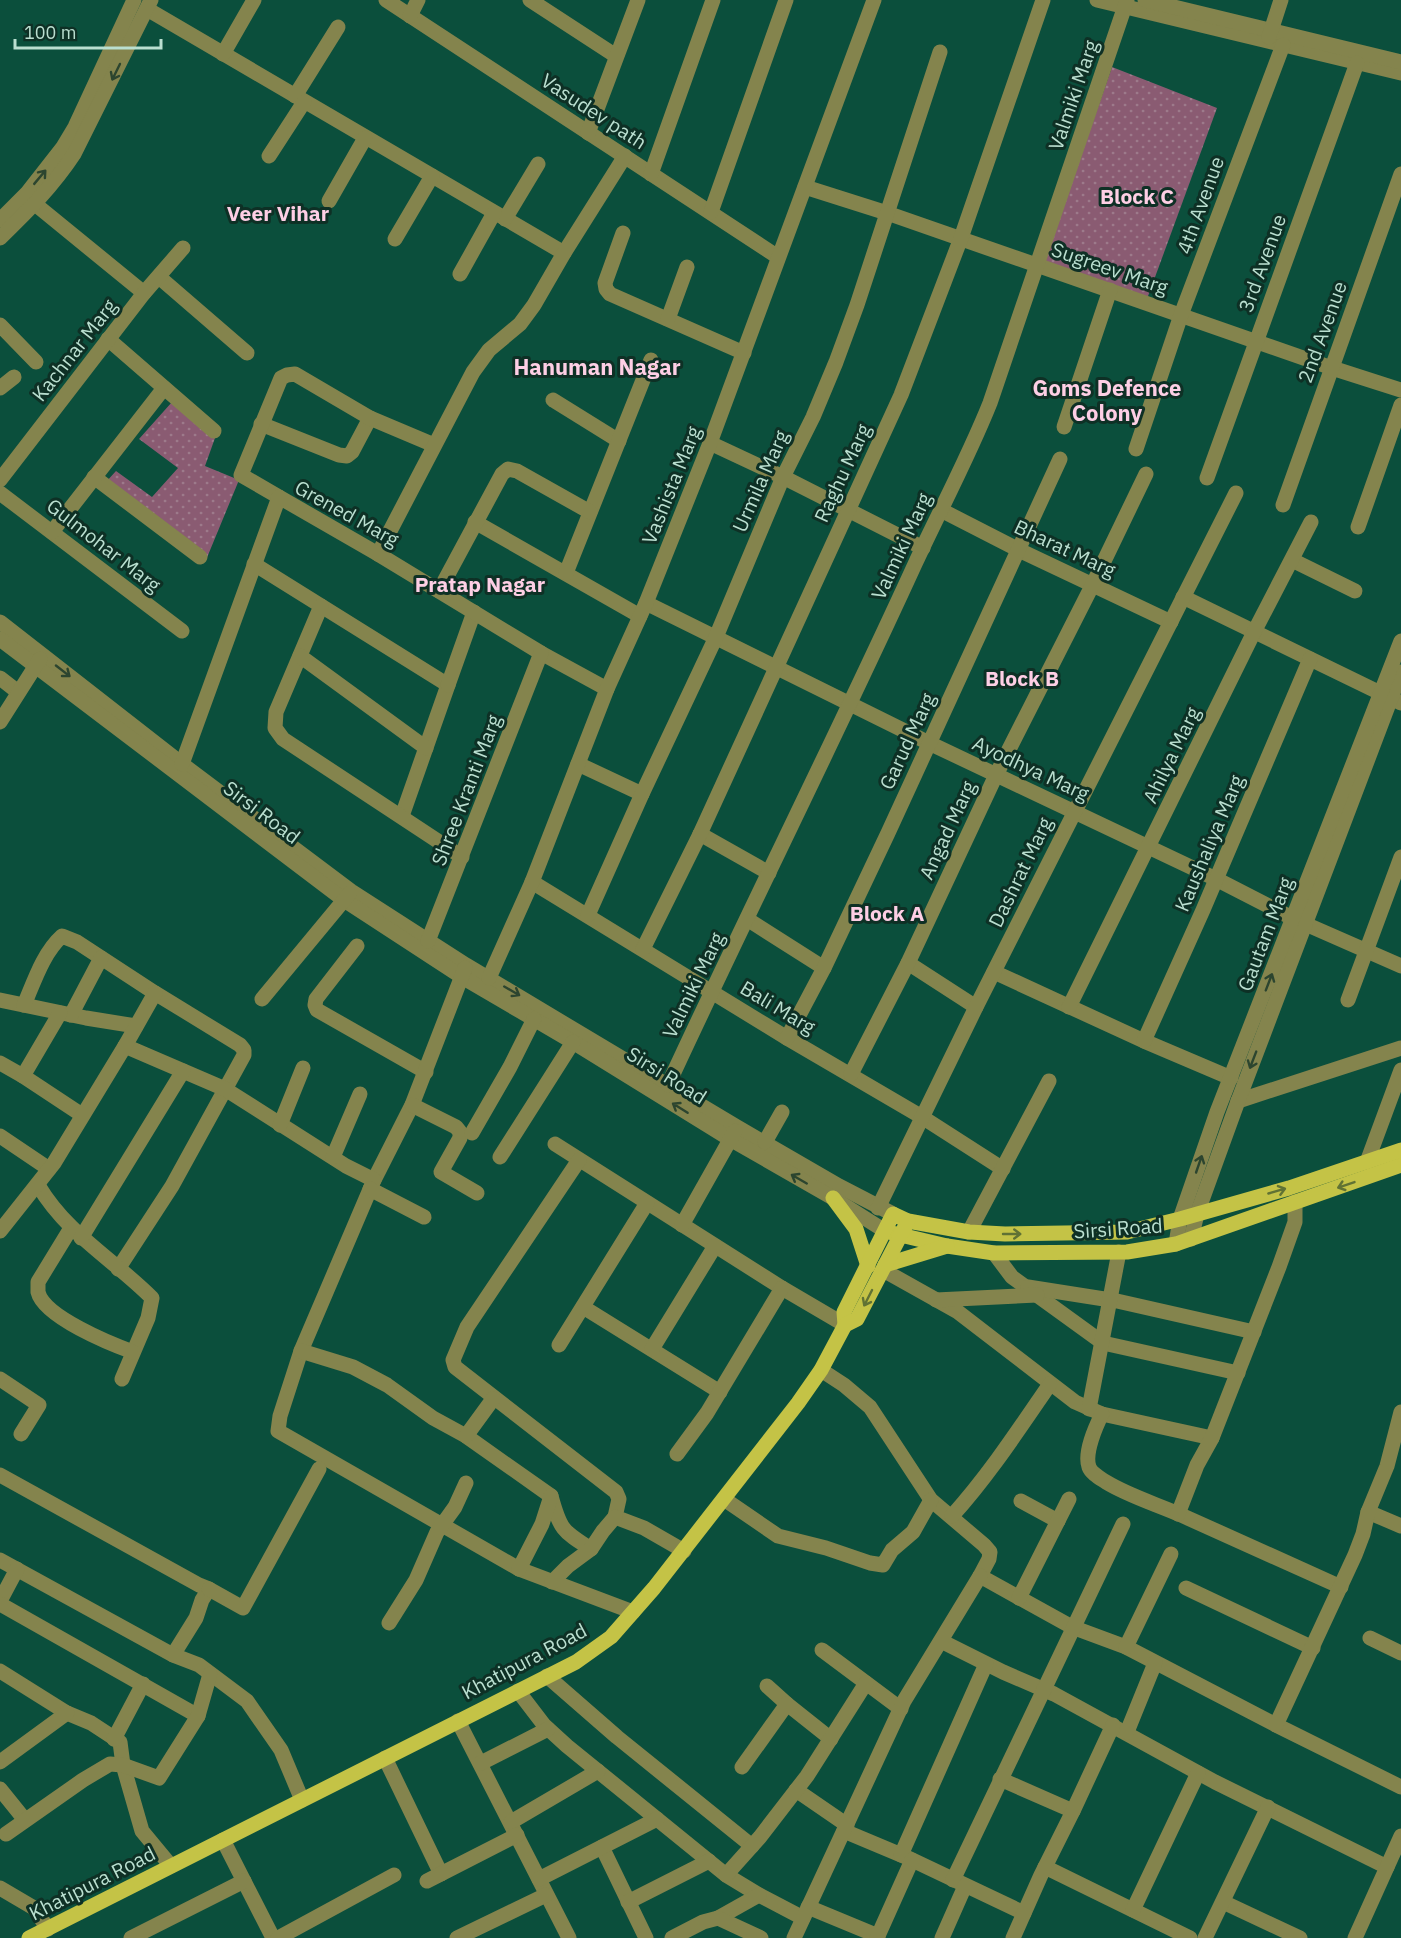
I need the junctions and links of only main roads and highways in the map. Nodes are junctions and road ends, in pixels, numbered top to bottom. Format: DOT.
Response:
graph roads {
  1 [pos="1401,1150"];
  2 [pos="1401,1166"];
  3 [pos="833,1198"];
  4 [pos="908,1221"];
  5 [pos="885,1231"];
  6 [pos="900,1236"];
  7 [pos="947,1246"];
  8 [pos="879,1267"];
  9 [pos="29,1938"];
  4 -- 1 [label="main road, Sirsi Road, one-way"];
  2 -- 7 [label="main road, Sirsi Road, one-way"];
  3 -- 8 [label="main road"];
  4 -- 5 [label="main road, Sirsi Road"];
  4 -- 6 [label="main road"];
  5 -- 6 [label="main road, Sirsi Road"];
  5 -- 8 [label="main road"];
  6 -- 7 [label="main road, Sirsi Road"];
  6 -- 8 [label="main road"];
  7 -- 8 [label="main road"];
  8 -- 9 [label="main road, Khatipura Road"];
}
